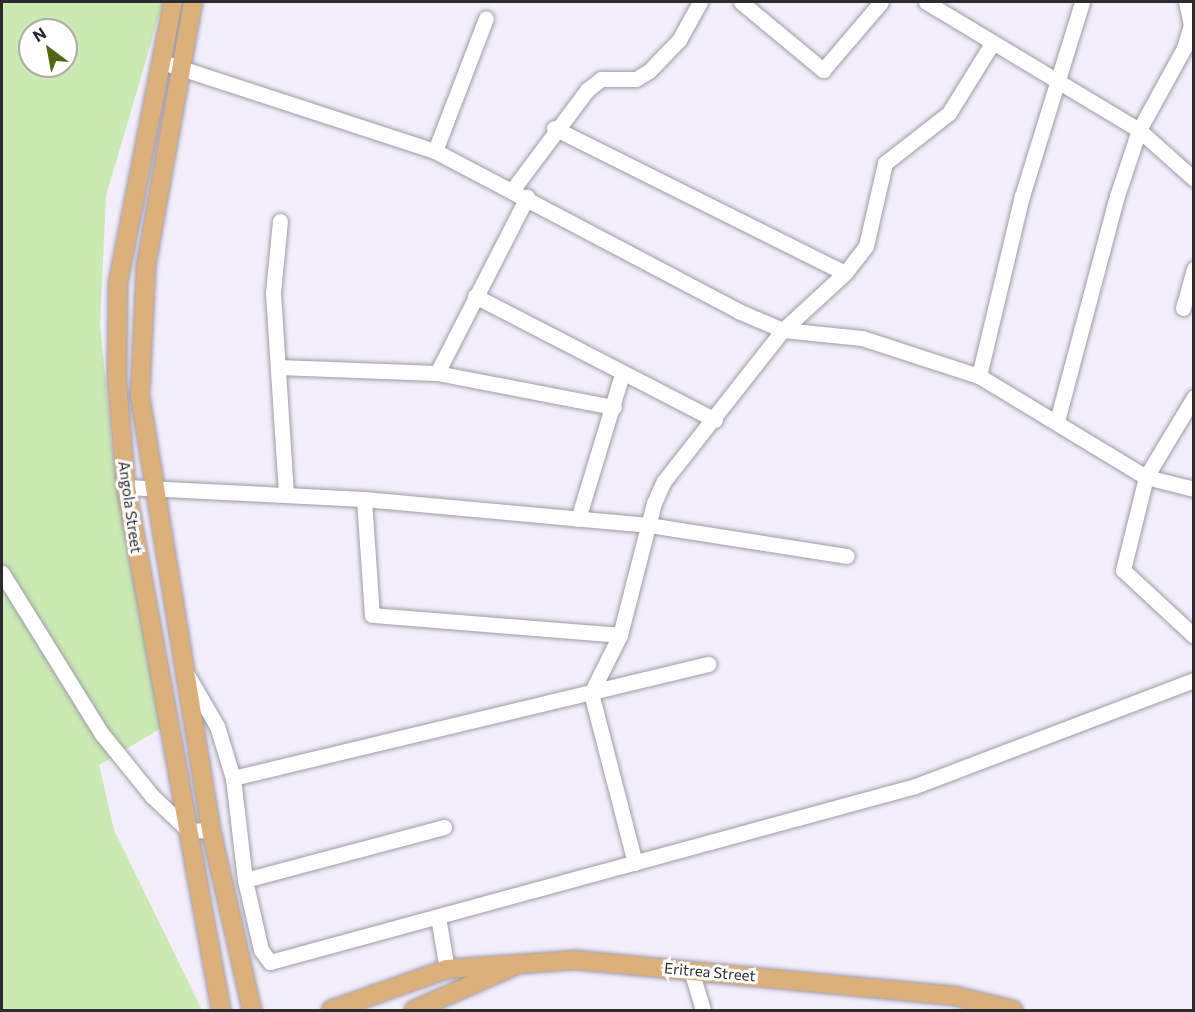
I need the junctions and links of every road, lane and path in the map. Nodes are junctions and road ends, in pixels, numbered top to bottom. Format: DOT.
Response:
graph roads {
  1 [pos="173,2"];
  2 [pos="193,2"];
  3 [pos="700,2"];
  4 [pos="741,2"];
  5 [pos="881,2"];
  6 [pos="926,2"];
  7 [pos="1082,2"];
  8 [pos="1186,2"];
  9 [pos="486,18"];
  10 [pos="991,45"];
  11 [pos="162,62"];
  12 [pos="183,68"];
  13 [pos="1054,83"];
  14 [pos="554,128"];
  15 [pos="1139,130"];
  16 [pos="435,151"];
  17 [pos="1192,173"];
  18 [pos="513,189"];
  19 [pos="527,197"];
  20 [pos="280,221"];
  21 [pos="1194,269"];
  22 [pos="845,273"];
  23 [pos="475,296"];
  24 [pos="1183,308"];
  25 [pos="783,330"];
  26 [pos="278,367"];
  27 [pos="437,373"];
  28 [pos="622,374"];
  29 [pos="979,376"];
  30 [pos="1194,397"];
  31 [pos="614,407"];
  32 [pos="715,420"];
  33 [pos="1057,421"];
  34 [pos="1146,477"];
  35 [pos="154,486"];
  36 [pos="126,487"];
  37 [pos="1194,489"];
  38 [pos="286,495"];
  39 [pos="364,499"];
  40 [pos="578,519"];
  41 [pos="649,525"];
  42 [pos="847,555"];
  43 [pos="2,573"];
  44 [pos="620,635"];
  45 [pos="1194,636"];
  46 [pos="709,664"];
  47 [pos="188,676"];
  48 [pos="1194,680"];
  49 [pos="591,693"];
  50 [pos="233,778"];
  51 [pos="444,827"];
  52 [pos="211,830"];
  53 [pos="189,831"];
  54 [pos="635,863"];
  55 [pos="244,880"];
  56 [pos="438,917"];
  57 [pos="519,964"];
  58 [pos="447,969"];
  59 [pos="692,970"];
  60 [pos="221,1011"];
  61 [pos="252,1011"];
  62 [pos="331,1011"];
  63 [pos="414,1011"];
  64 [pos="703,1011"];
  65 [pos="1013,1011"];
  1 -- 11 [label="main road, Angola Street"];
  2 -- 12 [label="main road"];
  3 -- 14 [label="street"];
  4 -- 5 [label="street"];
  6 -- 10 [label="street"];
  7 -- 13 [label="street"];
  8 -- 15 [label="street"];
  9 -- 16 [label="street"];
  10 -- 13 [label="street"];
  10 -- 22 [label="street"];
  11 -- 12 [label="street"];
  11 -- 36 [label="main road, Angola Street"];
  12 -- 16 [label="street"];
  12 -- 35 [label="main road"];
  13 -- 15 [label="street"];
  13 -- 29 [label="street"];
  14 -- 18 [label="street"];
  14 -- 22 [label="street"];
  15 -- 17 [label="street"];
  15 -- 33 [label="street"];
  16 -- 18 [label="street"];
  18 -- 19 [label="street"];
  19 -- 23 [label="street"];
  19 -- 25 [label="street"];
  20 -- 26 [label="street"];
  21 -- 24 [label="street"];
  22 -- 25 [label="street"];
  23 -- 27 [label="street"];
  23 -- 28 [label="street"];
  25 -- 29 [label="street"];
  25 -- 32 [label="street"];
  26 -- 27 [label="street"];
  26 -- 38 [label="street"];
  27 -- 31 [label="street"];
  28 -- 31 [label="street"];
  28 -- 32 [label="street"];
  29 -- 33 [label="street"];
  30 -- 34 [label="street"];
  31 -- 40 [label="street"];
  32 -- 41 [label="street"];
  33 -- 34 [label="street"];
  34 -- 37 [label="street"];
  34 -- 45 [label="street"];
  35 -- 36 [label="street"];
  35 -- 38 [label="street"];
  35 -- 47 [label="main road"];
  36 -- 53 [label="main road, Angola Street"];
  38 -- 39 [label="street"];
  39 -- 40 [label="street"];
  39 -- 44 [label="street"];
  40 -- 41 [label="street"];
  41 -- 42 [label="street"];
  41 -- 44 [label="street"];
  43 -- 53 [label="street"];
  44 -- 49 [label="street"];
  46 -- 49 [label="street"];
  47 -- 50 [label="street"];
  47 -- 52 [label="main road"];
  48 -- 54 [label="street"];
  49 -- 50 [label="street"];
  49 -- 54 [label="street"];
  50 -- 55 [label="street"];
  51 -- 55 [label="street"];
  52 -- 53 [label="street"];
  52 -- 61 [label="main road"];
  53 -- 60 [label="main road, Angola Street"];
  54 -- 56 [label="street"];
  55 -- 56 [label="street"];
  56 -- 58 [label="street"];
  57 -- 58 [label="main road"];
  57 -- 59 [label="main road, Eritrea Street"];
  57 -- 63 [label="main road, Eritrea Street"];
  58 -- 62 [label="main road"];
  59 -- 64 [label="street"];
  59 -- 65 [label="main road, Eritrea Street"];
}
